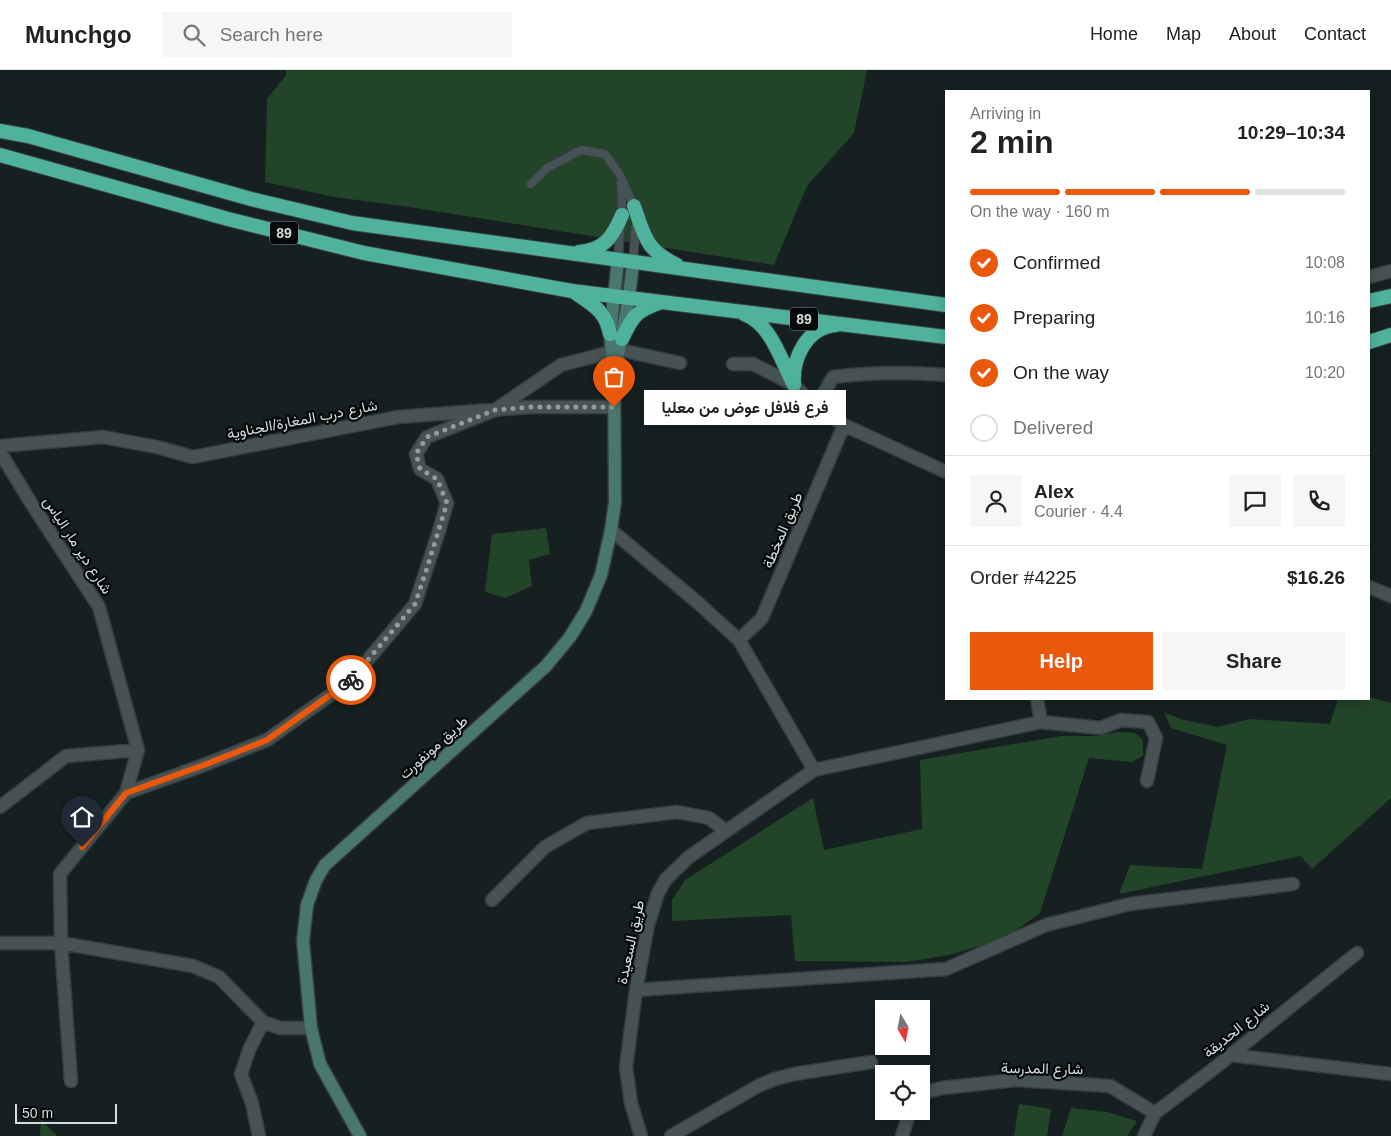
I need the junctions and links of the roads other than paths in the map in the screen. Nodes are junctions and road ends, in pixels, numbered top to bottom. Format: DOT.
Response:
graph roads {
  1 [pos="0,131"];
  2 [pos="0,155"];
  3 [pos="621,178"];
  4 [pos="531,184"];
  5 [pos="634,206"];
  6 [pos="622,215"];
  7 [pos="568,252"];
  8 [pos="618,260"];
  9 [pos="633,262"];
  10 [pos="689,270"];
  11 [pos="1391,271"];
  12 [pos="1370,277"];
  13 [pos="572,291"];
  14 [pos="622,296"];
  15 [pos="1391,296"];
  16 [pos="662,302"];
  17 [pos="1370,302"];
  18 [pos="945,305"];
  19 [pos="724,308"];
  20 [pos="850,324"];
  21 [pos="1391,335"];
  22 [pos="945,337"];
  23 [pos="1370,342"];
  24 [pos="616,344"];
  25 [pos="680,363"];
  26 [pos="733,364"];
  27 [pos="945,375"];
  28 [pos="794,385"];
  29 [pos="614,407"];
  30 [pos="816,407"];
  31 [pos="495,410"];
  32 [pos="844,425"];
  33 [pos="0,446"];
  34 [pos="0,452"];
  35 [pos="945,472"];
  36 [pos="611,530"];
  37 [pos="1370,587"];
  38 [pos="1391,596"];
  39 [pos="739,640"];
  40 [pos="1037,700"];
  41 [pos="1041,722"];
  42 [pos="138,750"];
  43 [pos="814,770"];
  44 [pos="1147,781"];
  45 [pos="126,793"];
  46 [pos="0,806"];
  47 [pos="726,831"];
  48 [pos="1293,884"];
  49 [pos="492,900"];
  50 [pos="61,942"];
  51 [pos="0,943"];
  52 [pos="1357,953"];
  53 [pos="636,990"];
  54 [pos="263,1022"];
  55 [pos="311,1028"];
  56 [pos="1230,1055"];
  57 [pos="871,1062"];
  58 [pos="1391,1074"];
  59 [pos="71,1082"];
  60 [pos="930,1091"];
  61 [pos="1155,1113"];
  62 [pos="907,1120"];
  63 [pos="259,1136"];
  64 [pos="360,1136"];
  65 [pos="641,1136"];
  66 [pos="671,1136"];
  67 [pos="902,1136"];
  68 [pos="1144,1136"];
  1 -- 7 [label="highway, 89"];
  2 -- 13 [label="highway, 89"];
  3 -- 4 [label="lane"];
  3 -- 5 [label="lane"];
  3 -- 6 [label="lane"];
  5 -- 9 [label="lane"];
  5 -- 10 [label="highway"];
  6 -- 7 [label="highway"];
  6 -- 8 [label="lane"];
  7 -- 8 [label="highway, 89"];
  8 -- 9 [label="highway, 89"];
  8 -- 14 [label="main road, طريق مونفورت"];
  9 -- 10 [label="highway, 89"];
  9 -- 14 [label="main road, طريق مونفورت"];
  10 -- 18 [label="highway, 89"];
  11 -- 12 [label="street"];
  13 -- 14 [label="highway, 89"];
  13 -- 24 [label="highway"];
  14 -- 16 [label="highway, 89"];
  14 -- 24 [label="main road, طريق مونفورت"];
  15 -- 17 [label="highway"];
  16 -- 19 [label="highway, 89"];
  16 -- 24 [label="highway"];
  19 -- 20 [label="highway, 89"];
  19 -- 28 [label="highway"];
  20 -- 22 [label="highway, 89"];
  20 -- 28 [label="highway"];
  21 -- 23 [label="highway"];
  24 -- 25 [label="street"];
  24 -- 29 [label="main road, طريق مونفورت"];
  24 -- 31 [label="street"];
  26 -- 28 [label="street"];
  27 -- 30 [label="street"];
  28 -- 30 [label="street"];
  29 -- 31 [label="street, شارع درب المغارة/الجناوية"];
  29 -- 36 [label="main road, طريق مونفورت"];
  30 -- 32 [label="street"];
  31 -- 33 [label="street, شارع درب المغارة/الجناوية"];
  31 -- 45 [label="street"];
  32 -- 35 [label="street"];
  32 -- 39 [label="street, طريق المخطة"];
  34 -- 42 [label="street, شارع دير مار الياس"];
  36 -- 39 [label="street"];
  36 -- 55 [label="main road, طريق مونفورت"];
  37 -- 38 [label="street"];
  39 -- 43 [label="street"];
  40 -- 41 [label="street"];
  41 -- 43 [label="street, طريق السعيدة"];
  41 -- 44 [label="street, طريق السعيدة"];
  42 -- 45 [label="street"];
  42 -- 46 [label="street"];
  43 -- 47 [label="street, طريق السعيدة"];
  45 -- 50 [label="street"];
  47 -- 49 [label="street"];
  47 -- 53 [label="street, طريق السعيدة"];
  48 -- 53 [label="street"];
  50 -- 51 [label="street"];
  50 -- 54 [label="street"];
  50 -- 59 [label="street"];
  52 -- 56 [label="street, شارع الحديقة"];
  53 -- 65 [label="street, طريق السعيدة"];
  54 -- 55 [label="street"];
  54 -- 63 [label="street"];
  55 -- 64 [label="main road, طريق مونفورت"];
  56 -- 58 [label="street"];
  56 -- 61 [label="street, شارع الحديقة"];
  57 -- 66 [label="street"];
  60 -- 61 [label="street, شارع المدرسة"];
  61 -- 68 [label="street, شارع الحديقة"];
  62 -- 67 [label="street"];
}
